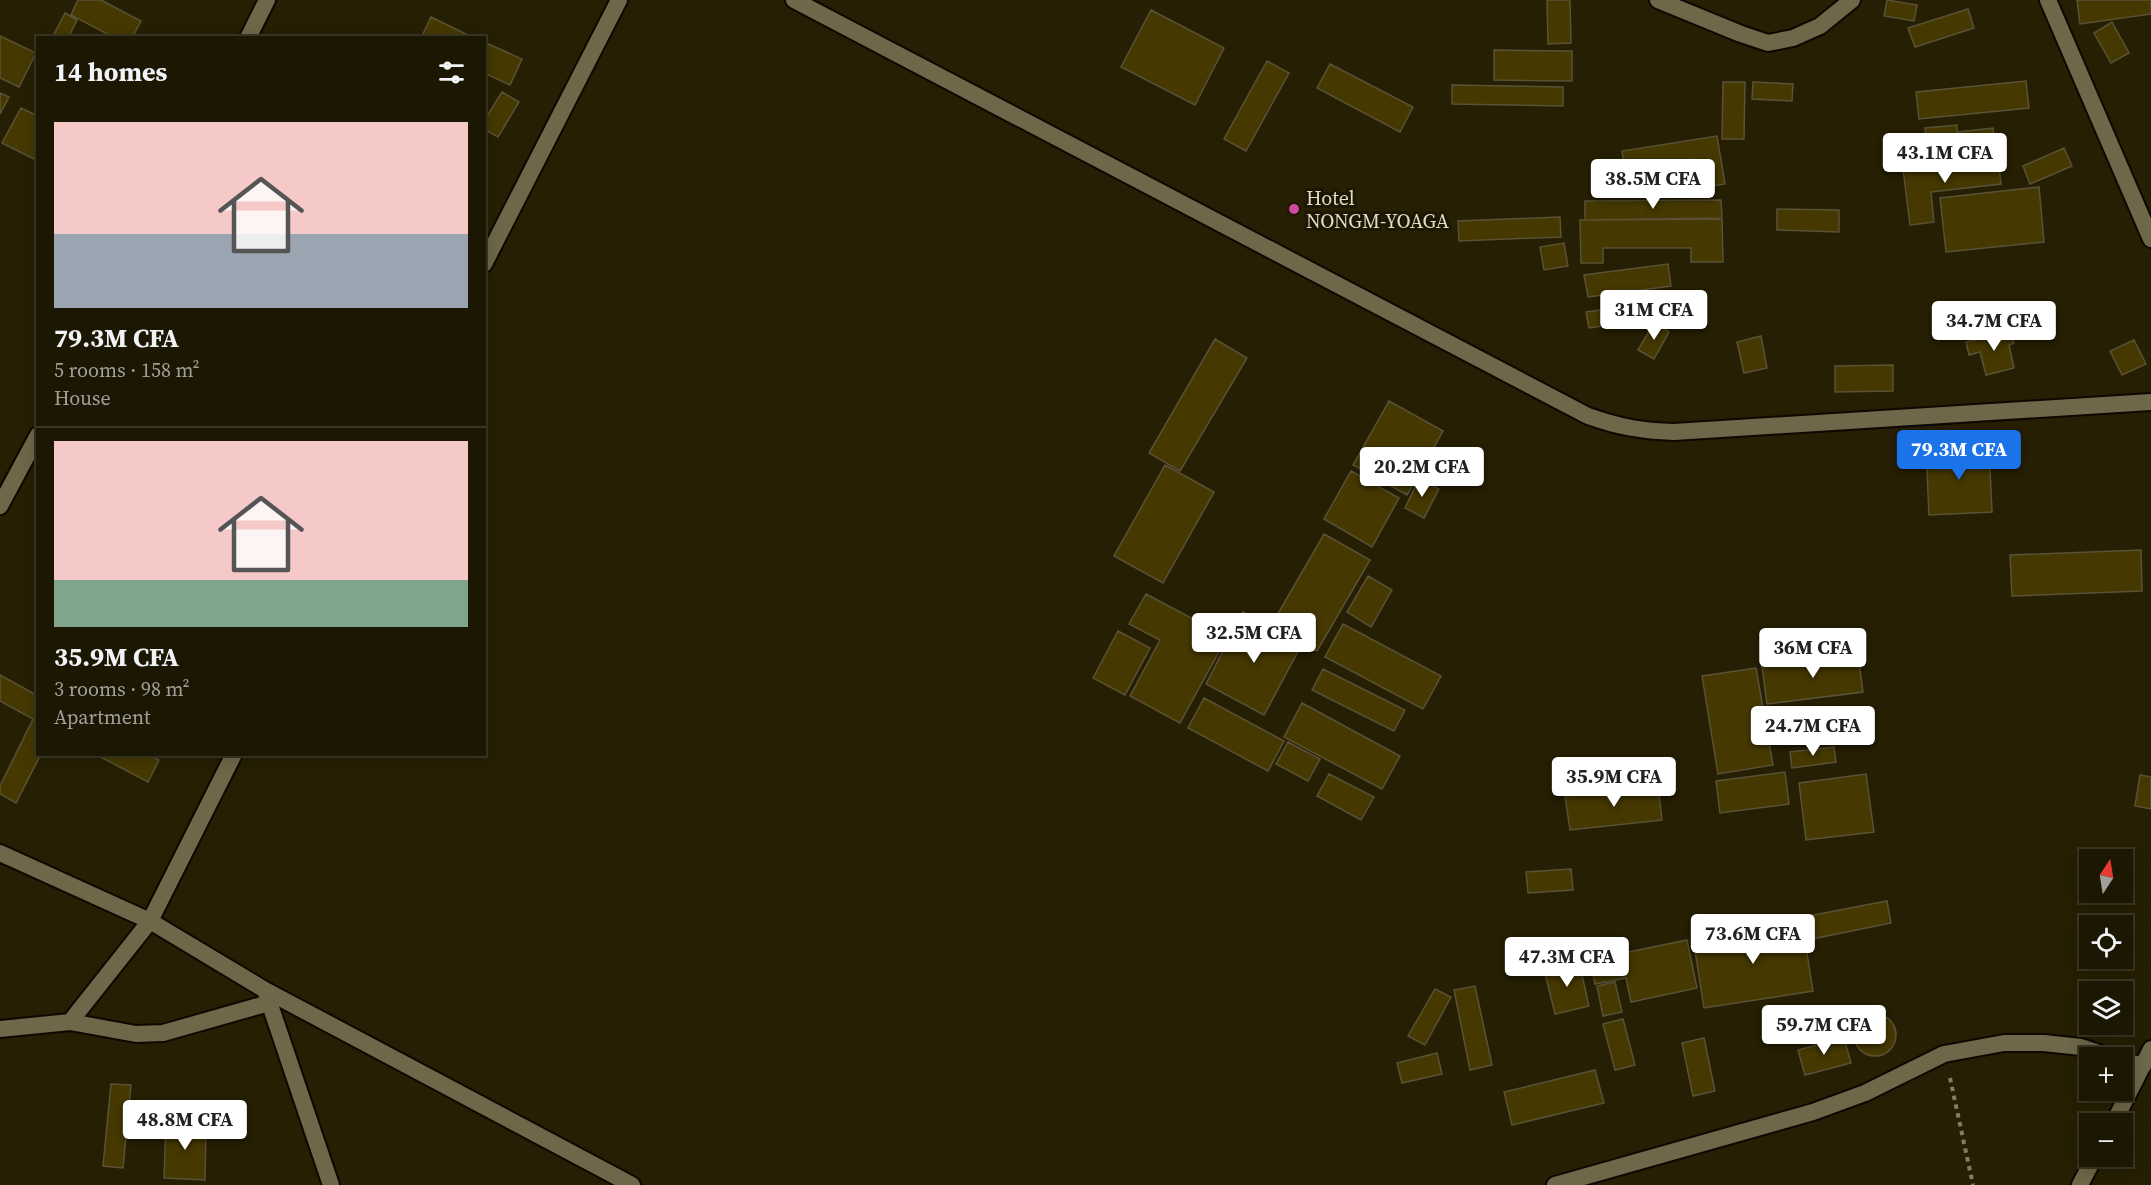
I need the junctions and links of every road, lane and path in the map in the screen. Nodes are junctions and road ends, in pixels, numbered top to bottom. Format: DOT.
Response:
graph roads {
  1 [pos="267,0"];
  2 [pos="620,0"];
  3 [pos="794,0"];
  4 [pos="1658,0"];
  5 [pos="1851,0"];
  6 [pos="2048,0"];
  7 [pos="249,36"];
  8 [pos="2151,239"];
  9 [pos="486,260"];
  10 [pos="2151,402"];
  11 [pos="36,439"];
  12 [pos="0,506"];
  13 [pos="233,756"];
  14 [pos="0,853"];
  15 [pos="150,921"];
  16 [pos="267,997"];
  17 [pos="70,1022"];
  18 [pos="0,1029"];
  19 [pos="2080,1047"];
  20 [pos="2151,1049"];
  21 [pos="1944,1054"];
  22 [pos="2133,1063"];
  23 [pos="2143,1066"];
  24 [pos="2119,1113"];
  25 [pos="2089,1167"];
  26 [pos="331,1185"];
  27 [pos="632,1185"];
  28 [pos="1555,1185"];
  29 [pos="1973,1185"];
  30 [pos="2080,1185"];
  1 -- 7 [label="street"];
  2 -- 9 [label="street"];
  3 -- 10 [label="street"];
  4 -- 5 [label="street"];
  6 -- 8 [label="street"];
  11 -- 12 [label="street"];
  13 -- 15 [label="street"];
  14 -- 15 [label="street"];
  15 -- 16 [label="street"];
  15 -- 17 [label="street"];
  16 -- 17 [label="street"];
  16 -- 26 [label="street"];
  16 -- 27 [label="street"];
  17 -- 18 [label="street"];
  19 -- 21 [label="street"];
  20 -- 23 [label="street"];
  21 -- 28 [label="street"];
  21 -- 29 [label="path"];
  22 -- 23 [label="street"];
  23 -- 24 [label="street"];
  25 -- 30 [label="street"];
}
